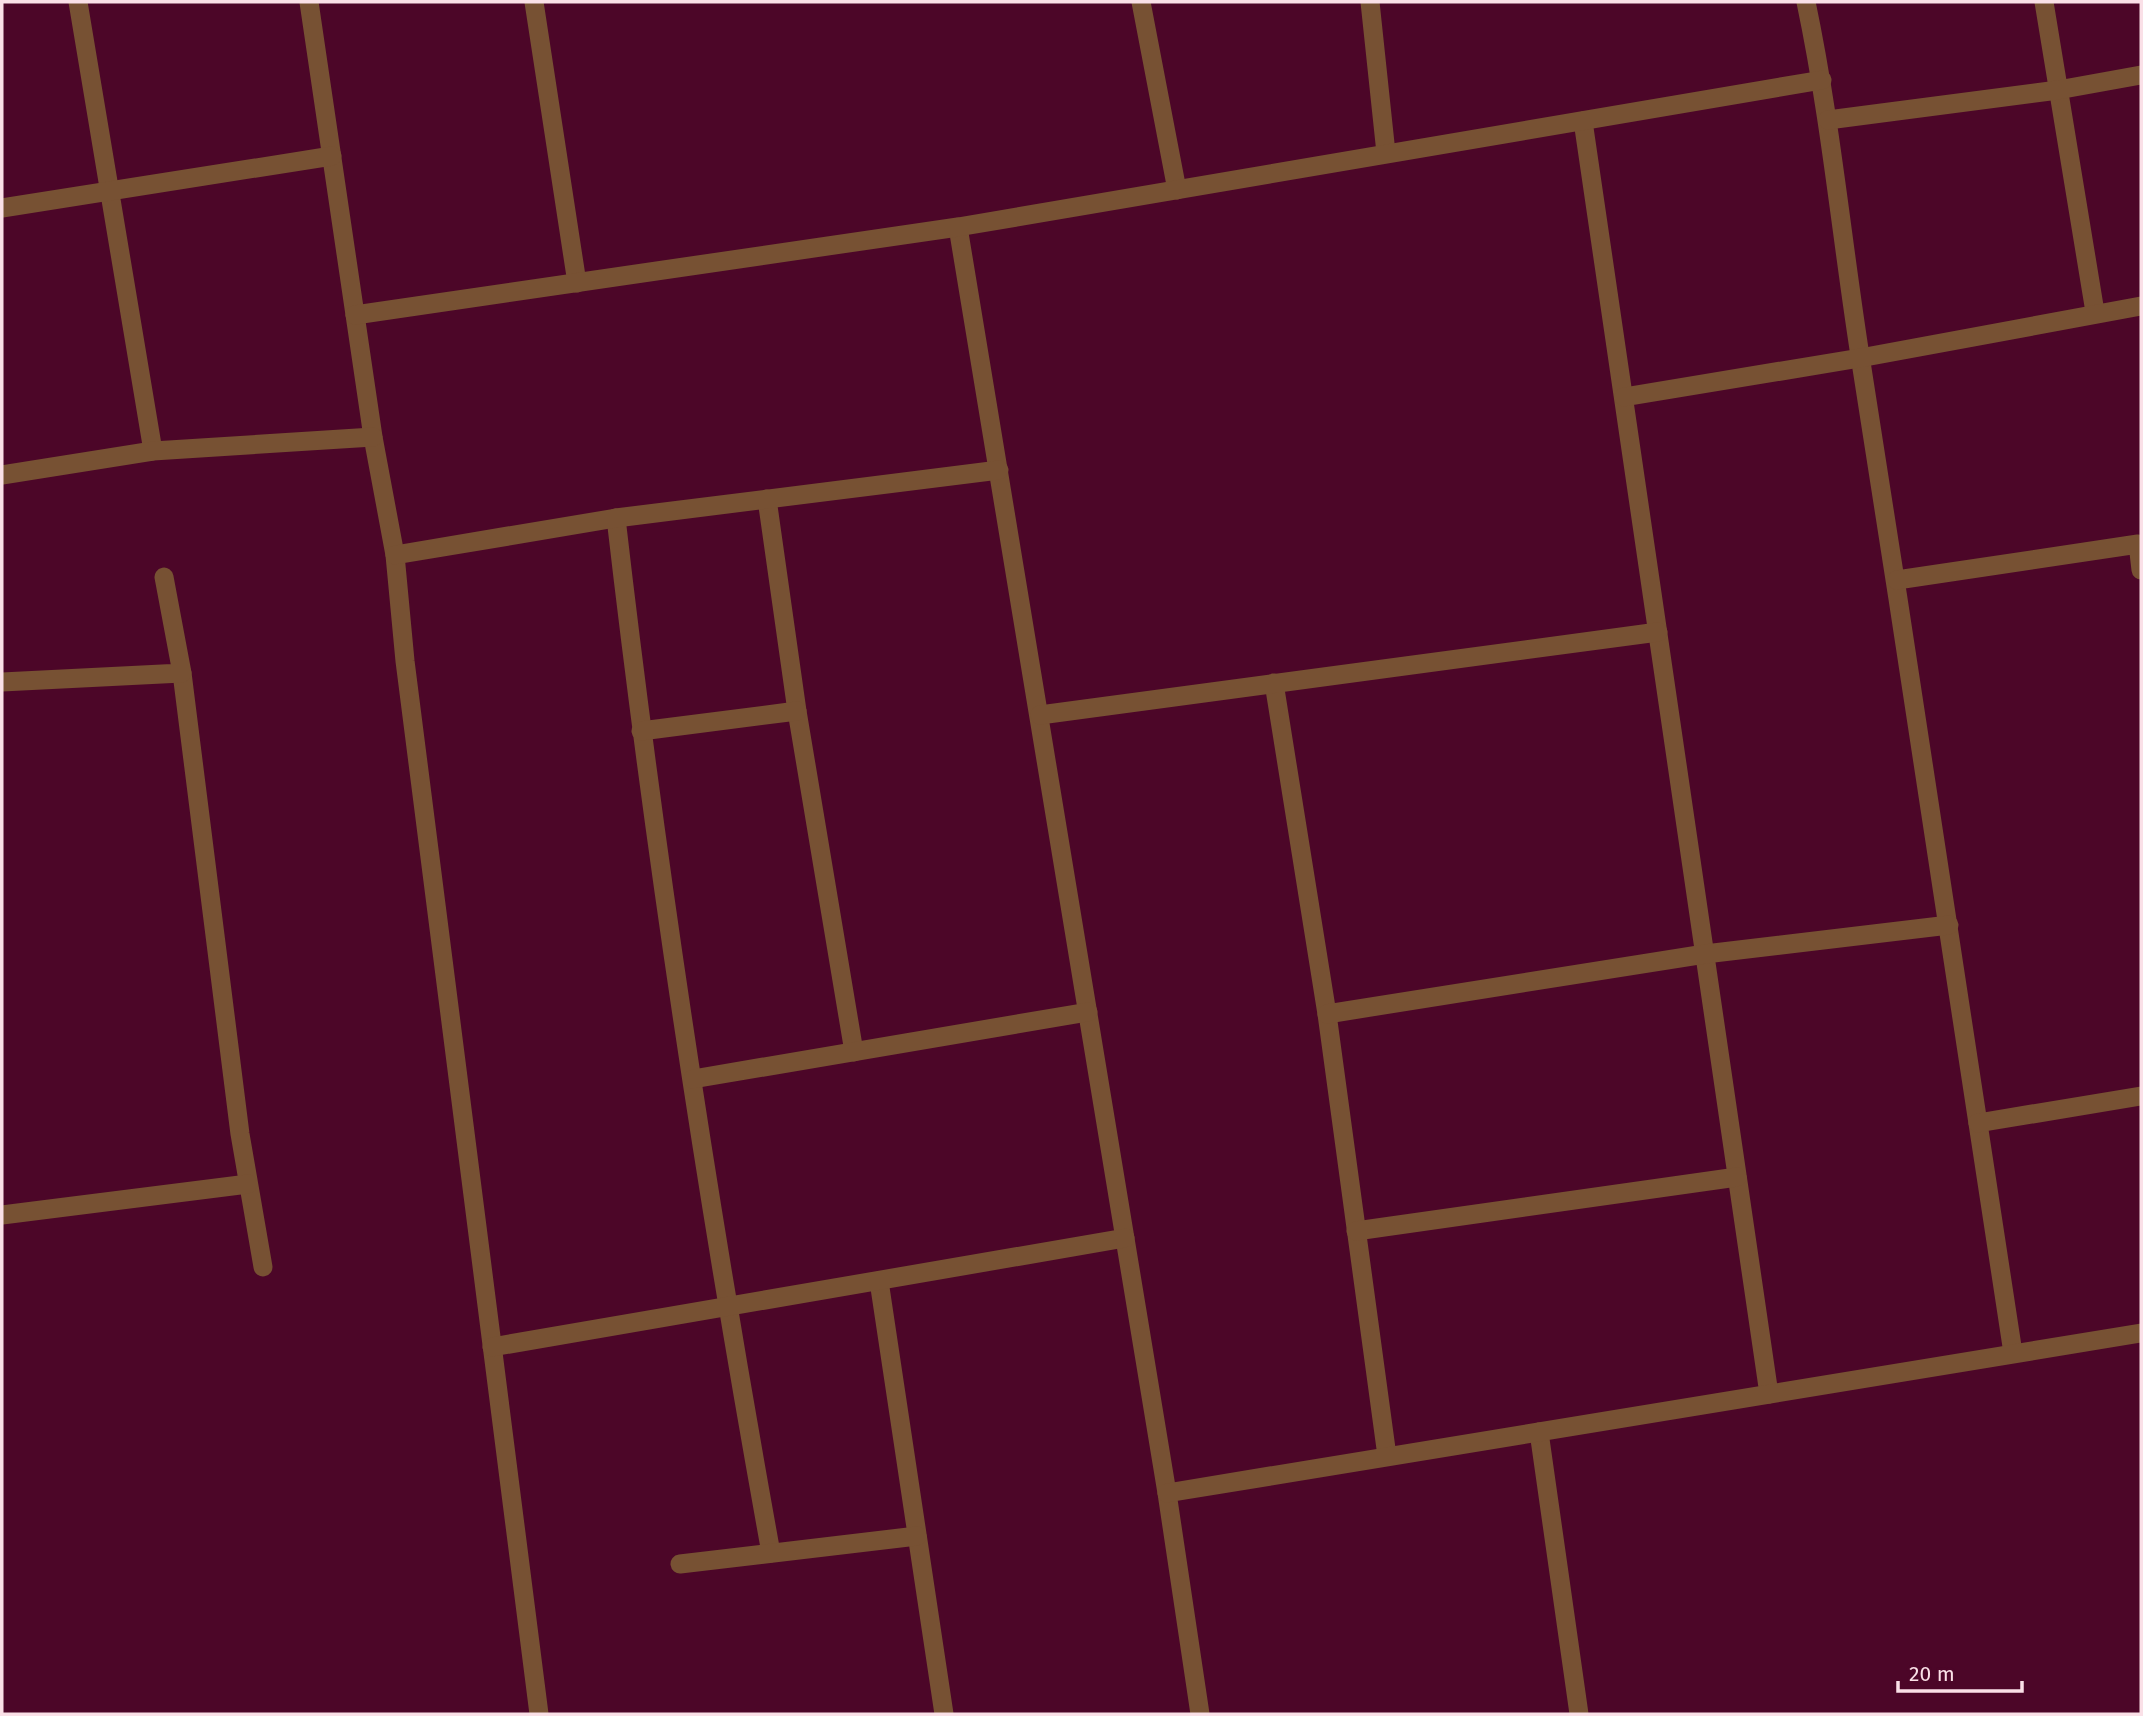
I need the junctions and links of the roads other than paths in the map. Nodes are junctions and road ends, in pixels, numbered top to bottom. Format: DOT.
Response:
graph roads {
  1 [pos="78,2"];
  2 [pos="309,2"];
  3 [pos="534,2"];
  4 [pos="1141,2"];
  5 [pos="1370,2"];
  6 [pos="1806,2"];
  7 [pos="2044,2"];
  8 [pos="2141,75"];
  9 [pos="1822,80"];
  10 [pos="2058,90"];
  11 [pos="1828,120"];
  12 [pos="1583,121"];
  13 [pos="1386,153"];
  14 [pos="332,156"];
  15 [pos="1177,190"];
  16 [pos="112,191"];
  17 [pos="2,208"];
  18 [pos="958,228"];
  19 [pos="577,283"];
  20 [pos="2141,306"];
  21 [pos="2095,312"];
  22 [pos="355,315"];
  23 [pos="1860,358"];
  24 [pos="1623,397"];
  25 [pos="373,437"];
  26 [pos="153,451"];
  27 [pos="999,470"];
  28 [pos="2,475"];
  29 [pos="767,499"];
  30 [pos="615,518"];
  31 [pos="2139,543"];
  32 [pos="395,555"];
  33 [pos="2141,570"];
  34 [pos="164,577"];
  35 [pos="1897,580"];
  36 [pos="1658,632"];
  37 [pos="182,673"];
  38 [pos="2,682"];
  39 [pos="1274,683"];
  40 [pos="797,712"];
  41 [pos="1040,715"];
  42 [pos="641,731"];
  43 [pos="1949,925"];
  44 [pos="1705,954"];
  45 [pos="1088,1012"];
  46 [pos="1327,1014"];
  47 [pos="854,1052"];
  48 [pos="693,1079"];
  49 [pos="2141,1096"];
  50 [pos="1978,1123"];
  51 [pos="1737,1177"];
  52 [pos="248,1184"];
  53 [pos="2,1215"];
  54 [pos="1356,1231"];
  55 [pos="1125,1238"];
  56 [pos="263,1267"];
  57 [pos="879,1281"];
  58 [pos="727,1308"];
  59 [pos="2141,1334"];
  60 [pos="492,1347"];
  61 [pos="2013,1353"];
  62 [pos="1769,1394"];
  63 [pos="1539,1432"];
  64 [pos="1387,1456"];
  65 [pos="1167,1493"];
  66 [pos="917,1536"];
  67 [pos="771,1553"];
  68 [pos="680,1564"];
  69 [pos="538,1714"];
  70 [pos="944,1714"];
  71 [pos="1200,1714"];
  72 [pos="1578,1714"];
  1 -- 16 [label="street"];
  2 -- 14 [label="street"];
  3 -- 19 [label="street"];
  4 -- 15 [label="street"];
  5 -- 13 [label="street"];
  6 -- 9 [label="street"];
  7 -- 10 [label="street"];
  8 -- 10 [label="street"];
  9 -- 11 [label="street"];
  9 -- 12 [label="street"];
  10 -- 11 [label="street"];
  10 -- 21 [label="street"];
  11 -- 23 [label="street"];
  12 -- 13 [label="street"];
  12 -- 24 [label="street"];
  13 -- 15 [label="street"];
  14 -- 16 [label="street"];
  14 -- 22 [label="street"];
  15 -- 18 [label="street"];
  16 -- 17 [label="street"];
  16 -- 26 [label="street"];
  18 -- 19 [label="street"];
  18 -- 27 [label="street"];
  19 -- 22 [label="street"];
  20 -- 21 [label="street"];
  21 -- 23 [label="street"];
  22 -- 25 [label="street"];
  23 -- 24 [label="street"];
  23 -- 35 [label="street"];
  24 -- 36 [label="street"];
  25 -- 26 [label="street"];
  25 -- 32 [label="street"];
  26 -- 28 [label="street"];
  27 -- 29 [label="street"];
  27 -- 41 [label="street"];
  29 -- 30 [label="street"];
  29 -- 40 [label="street"];
  30 -- 32 [label="street"];
  30 -- 42 [label="street"];
  31 -- 33 [label="street"];
  31 -- 35 [label="street"];
  32 -- 60 [label="street"];
  34 -- 37 [label="street"];
  35 -- 43 [label="street"];
  36 -- 39 [label="street"];
  36 -- 44 [label="street"];
  37 -- 38 [label="street"];
  37 -- 52 [label="street"];
  39 -- 41 [label="street"];
  39 -- 46 [label="street"];
  40 -- 42 [label="street"];
  40 -- 47 [label="street"];
  41 -- 45 [label="street"];
  42 -- 48 [label="street"];
  43 -- 44 [label="street"];
  43 -- 50 [label="street"];
  44 -- 46 [label="street"];
  44 -- 51 [label="street"];
  45 -- 47 [label="street"];
  45 -- 55 [label="street"];
  46 -- 54 [label="street"];
  47 -- 48 [label="street"];
  48 -- 58 [label="street"];
  49 -- 50 [label="street"];
  50 -- 61 [label="street"];
  51 -- 54 [label="street"];
  51 -- 62 [label="street"];
  52 -- 53 [label="street"];
  52 -- 56 [label="street"];
  54 -- 64 [label="street"];
  55 -- 57 [label="street"];
  55 -- 65 [label="street"];
  57 -- 58 [label="street"];
  57 -- 66 [label="street"];
  58 -- 60 [label="street"];
  58 -- 67 [label="street"];
  59 -- 61 [label="street"];
  60 -- 69 [label="street"];
  61 -- 62 [label="street"];
  62 -- 63 [label="street"];
  63 -- 64 [label="street"];
  63 -- 72 [label="street"];
  64 -- 65 [label="street"];
  65 -- 71 [label="street"];
  66 -- 67 [label="street"];
  66 -- 70 [label="street"];
  67 -- 68 [label="street"];
}
